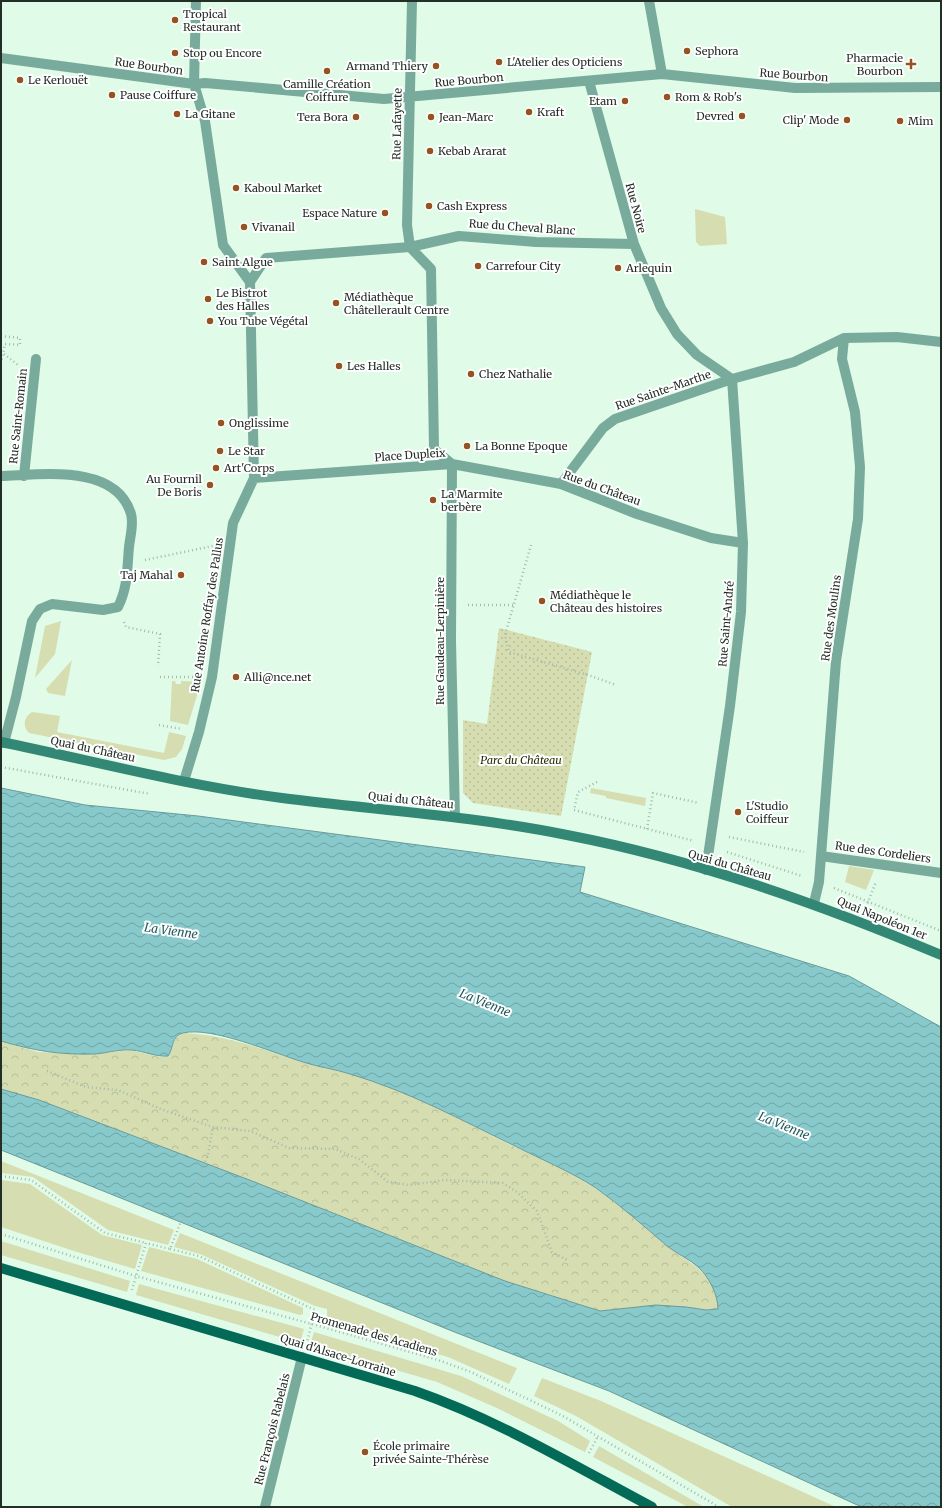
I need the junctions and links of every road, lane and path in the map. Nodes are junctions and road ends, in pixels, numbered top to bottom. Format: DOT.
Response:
graph roads {
  1 [pos="196,1"];
  2 [pos="412,1"];
  3 [pos="649,1"];
  4 [pos="1,58"];
  5 [pos="662,74"];
  6 [pos="589,81"];
  7 [pos="194,84"];
  8 [pos="941,87"];
  9 [pos="410,97"];
  10 [pos="634,244"];
  11 [pos="410,247"];
  12 [pos="250,282"];
  13 [pos="1,336"];
  14 [pos="844,338"];
  15 [pos="941,342"];
  16 [pos="36,359"];
  17 [pos="1,363"];
  18 [pos="732,379"];
  19 [pos="452,464"];
  20 [pos="1,476"];
  21 [pos="24,476"];
  22 [pos="254,478"];
  23 [pos="561,484"];
  24 [pos="231,542"];
  25 [pos="742,543"];
  26 [pos="531,545"];
  27 [pos="128,564"];
  28 [pos="462,605"];
  29 [pos="513,605"];
  30 [pos="118,606"];
  31 [pos="158,666"];
  32 [pos="160,677"];
  33 [pos="212,677"];
  34 [pos="616,685"];
  35 [pos="159,725"];
  36 [pos="199,732"];
  37 [pos="3,743"];
  38 [pos="1,767"];
  39 [pos="184,781"];
  40 [pos="597,782"];
  41 [pos="153,795"];
  42 [pos="699,803"];
  43 [pos="455,817"];
  44 [pos="647,829"];
  45 [pos="712,834"];
  46 [pos="710,845"];
  47 [pos="820,856"];
  48 [pos="883,864"];
  49 [pos="706,870"];
  50 [pos="941,873"];
  51 [pos="814,904"];
  52 [pos="861,921"];
  53 [pos="941,955"];
  54 [pos="47,1071"];
  55 [pos="213,1127"];
  56 [pos="1,1176"];
  57 [pos="1,1234"];
  58 [pos="146,1243"];
  59 [pos="170,1249"];
  60 [pos="567,1260"];
  61 [pos="1,1268"];
  62 [pos="136,1276"];
  63 [pos="127,1306"];
  64 [pos="312,1324"];
  65 [pos="308,1336"];
  66 [pos="302,1357"];
  67 [pos="598,1436"];
  68 [pos="593,1446"];
  69 [pos="265,1507"];
  70 [pos="652,1507"];
  71 [pos="719,1507"];
  1 -- 7 [label="street"];
  2 -- 9 [label="street, Rue Lafayette"];
  3 -- 5 [label="street"];
  4 -- 7 [label="street, Rue Bourbon"];
  5 -- 6 [label="street, Rue Bourbon"];
  5 -- 8 [label="street, Rue Bourbon"];
  6 -- 9 [label="street, Rue Bourbon"];
  6 -- 10 [label="street, Rue Noire"];
  7 -- 9 [label="street, Rue Bourbon"];
  7 -- 12 [label="street"];
  9 -- 11 [label="street, Rue Lafayette"];
  10 -- 11 [label="street, Rue du Cheval Blanc"];
  10 -- 18 [label="street, Rue Noire"];
  11 -- 12 [label="street"];
  11 -- 19 [label="street, Place Dupleix"];
  12 -- 22 [label="street"];
  13 -- 17 [label="path"];
  14 -- 15 [label="street"];
  14 -- 18 [label="street, Rue Sainte-Marthe"];
  14 -- 47 [label="street, Rue des Moulins"];
  16 -- 21 [label="street, Rue Saint-Romain"];
  18 -- 23 [label="street, Rue Sainte-Marthe"];
  18 -- 25 [label="street, Rue Saint-André"];
  19 -- 22 [label="street, Place Dupleix"];
  19 -- 23 [label="street, Rue du Château"];
  19 -- 43 [label="street, Rue Gaudeau-Lerpinière"];
  20 -- 21 [label="street, Rue Saint-Romain"];
  21 -- 27 [label="street, Rue Saint-Romain"];
  22 -- 24 [label="street, Rue Antoine Roffay des Pallus"];
  23 -- 25 [label="street, Rue du Château"];
  24 -- 27 [label="path"];
  24 -- 33 [label="street, Rue Antoine Roffay des Pallus"];
  25 -- 45 [label="street, Rue Saint-André"];
  26 -- 29 [label="path"];
  27 -- 30 [label="street, Rue Saint-Romain"];
  28 -- 29 [label="path"];
  29 -- 34 [label="path"];
  30 -- 31 [label="path"];
  30 -- 37 [label="street"];
  32 -- 33 [label="path"];
  33 -- 36 [label="street, Rue Antoine Roffay des Pallus"];
  35 -- 36 [label="path"];
  36 -- 39 [label="street, Rue Antoine Roffay des Pallus"];
  37 -- 39 [label="main road, Quai du Château"];
  38 -- 41 [label="path"];
  39 -- 43 [label="main road, Quai du Château"];
  40 -- 44 [label="path"];
  42 -- 44 [label="path"];
  43 -- 49 [label="main road, Quai du Château"];
  44 -- 46 [label="path"];
  45 -- 46 [label="street, Rue Saint-André"];
  45 -- 47 [label="path"];
  46 -- 49 [label="street, Rue Saint-André"];
  47 -- 48 [label="street, Rue des Cordeliers"];
  47 -- 51 [label="street, Rue des Moulins"];
  48 -- 50 [label="street, Rue des Cordeliers"];
  48 -- 52 [label="path"];
  49 -- 51 [label="main road, Quai du Château"];
  51 -- 52 [label="main road, Quai Napoléon 1er"];
  52 -- 53 [label="main road, Quai Napoléon 1er"];
  54 -- 55 [label="path"];
  55 -- 59 [label="path"];
  55 -- 60 [label="path"];
  56 -- 58 [label="path"];
  57 -- 62 [label="path, Promenade des Acadiens"];
  58 -- 59 [label="path"];
  58 -- 62 [label="path"];
  59 -- 64 [label="path"];
  61 -- 63 [label="main road, Quai d'Alsace-Lorraine"];
  62 -- 63 [label="path"];
  62 -- 64 [label="path, Promenade des Acadiens"];
  63 -- 66 [label="main road, Quai d'Alsace-Lorraine"];
  64 -- 65 [label="path"];
  64 -- 67 [label="path, Promenade des Acadiens"];
  66 -- 69 [label="street, Rue François Rabelais"];
  66 -- 70 [label="main road, Quai d'Alsace-Lorraine"];
  67 -- 68 [label="path"];
  67 -- 71 [label="path, Promenade des Acadiens"];
}
